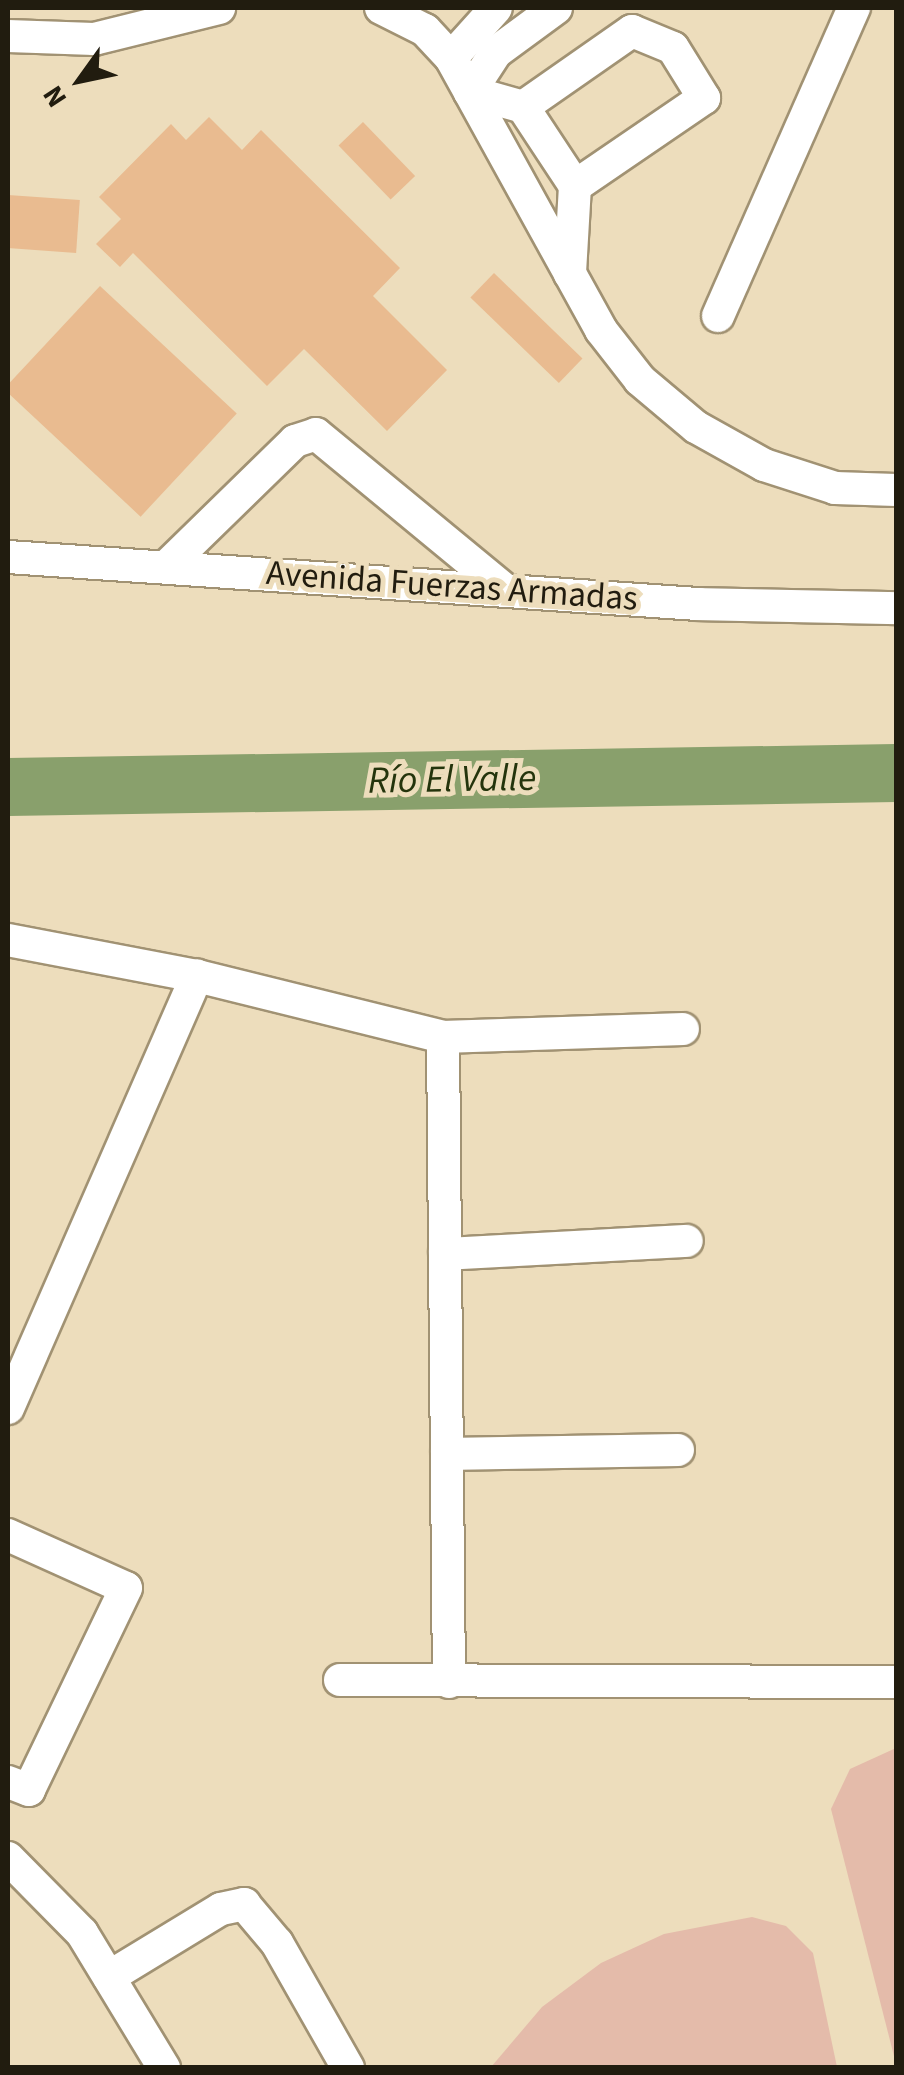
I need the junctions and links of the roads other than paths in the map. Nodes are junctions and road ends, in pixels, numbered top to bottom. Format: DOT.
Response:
graph roads {
  1 [pos="220,8"];
  2 [pos="382,8"];
  3 [pos="496,8"];
  4 [pos="556,8"];
  5 [pos="854,8"];
  6 [pos="8,36"];
  7 [pos="451,58"];
  8 [pos="470,92"];
  9 [pos="524,107"];
  10 [pos="575,186"];
  11 [pos="570,274"];
  12 [pos="718,316"];
  13 [pos="896,490"];
  14 [pos="8,558"];
  15 [pos="167,566"];
  16 [pos="505,590"];
  17 [pos="896,608"];
  18 [pos="8,940"];
  19 [pos="197,976"];
  20 [pos="683,1029"];
  21 [pos="442,1037"];
  22 [pos="686,1241"];
  23 [pos="445,1254"];
  24 [pos="8,1408"];
  25 [pos="678,1450"];
  26 [pos="447,1454"];
  27 [pos="8,1535"];
  28 [pos="340,1680"];
  29 [pos="449,1682"];
  30 [pos="896,1682"];
  31 [pos="8,1782"];
  32 [pos="8,1858"];
  33 [pos="109,1977"];
  34 [pos="159,2065"];
  35 [pos="348,2068"];
  1 -- 6 [label="street"];
  2 -- 7 [label="street"];
  3 -- 7 [label="street"];
  4 -- 8 [label="street"];
  5 -- 12 [label="street"];
  7 -- 8 [label="street"];
  8 -- 9 [label="street"];
  8 -- 11 [label="street"];
  9 -- 10 [label="street"];
  9 -- 10 [label="street"];
  10 -- 11 [label="street"];
  11 -- 13 [label="street"];
  14 -- 15 [label="street, Avenida Fuerzas Armadas"];
  15 -- 16 [label="street, Avenida Fuerzas Armadas"];
  15 -- 16 [label="street"];
  16 -- 17 [label="street, Avenida Fuerzas Armadas"];
  18 -- 19 [label="street"];
  19 -- 21 [label="street"];
  19 -- 24 [label="street"];
  20 -- 21 [label="street"];
  21 -- 23 [label="street"];
  22 -- 23 [label="street"];
  23 -- 26 [label="street"];
  25 -- 26 [label="street"];
  26 -- 29 [label="street"];
  27 -- 31 [label="street"];
  28 -- 29 [label="street"];
  29 -- 30 [label="street"];
  32 -- 33 [label="street"];
  33 -- 34 [label="street"];
  33 -- 35 [label="street"];
}
